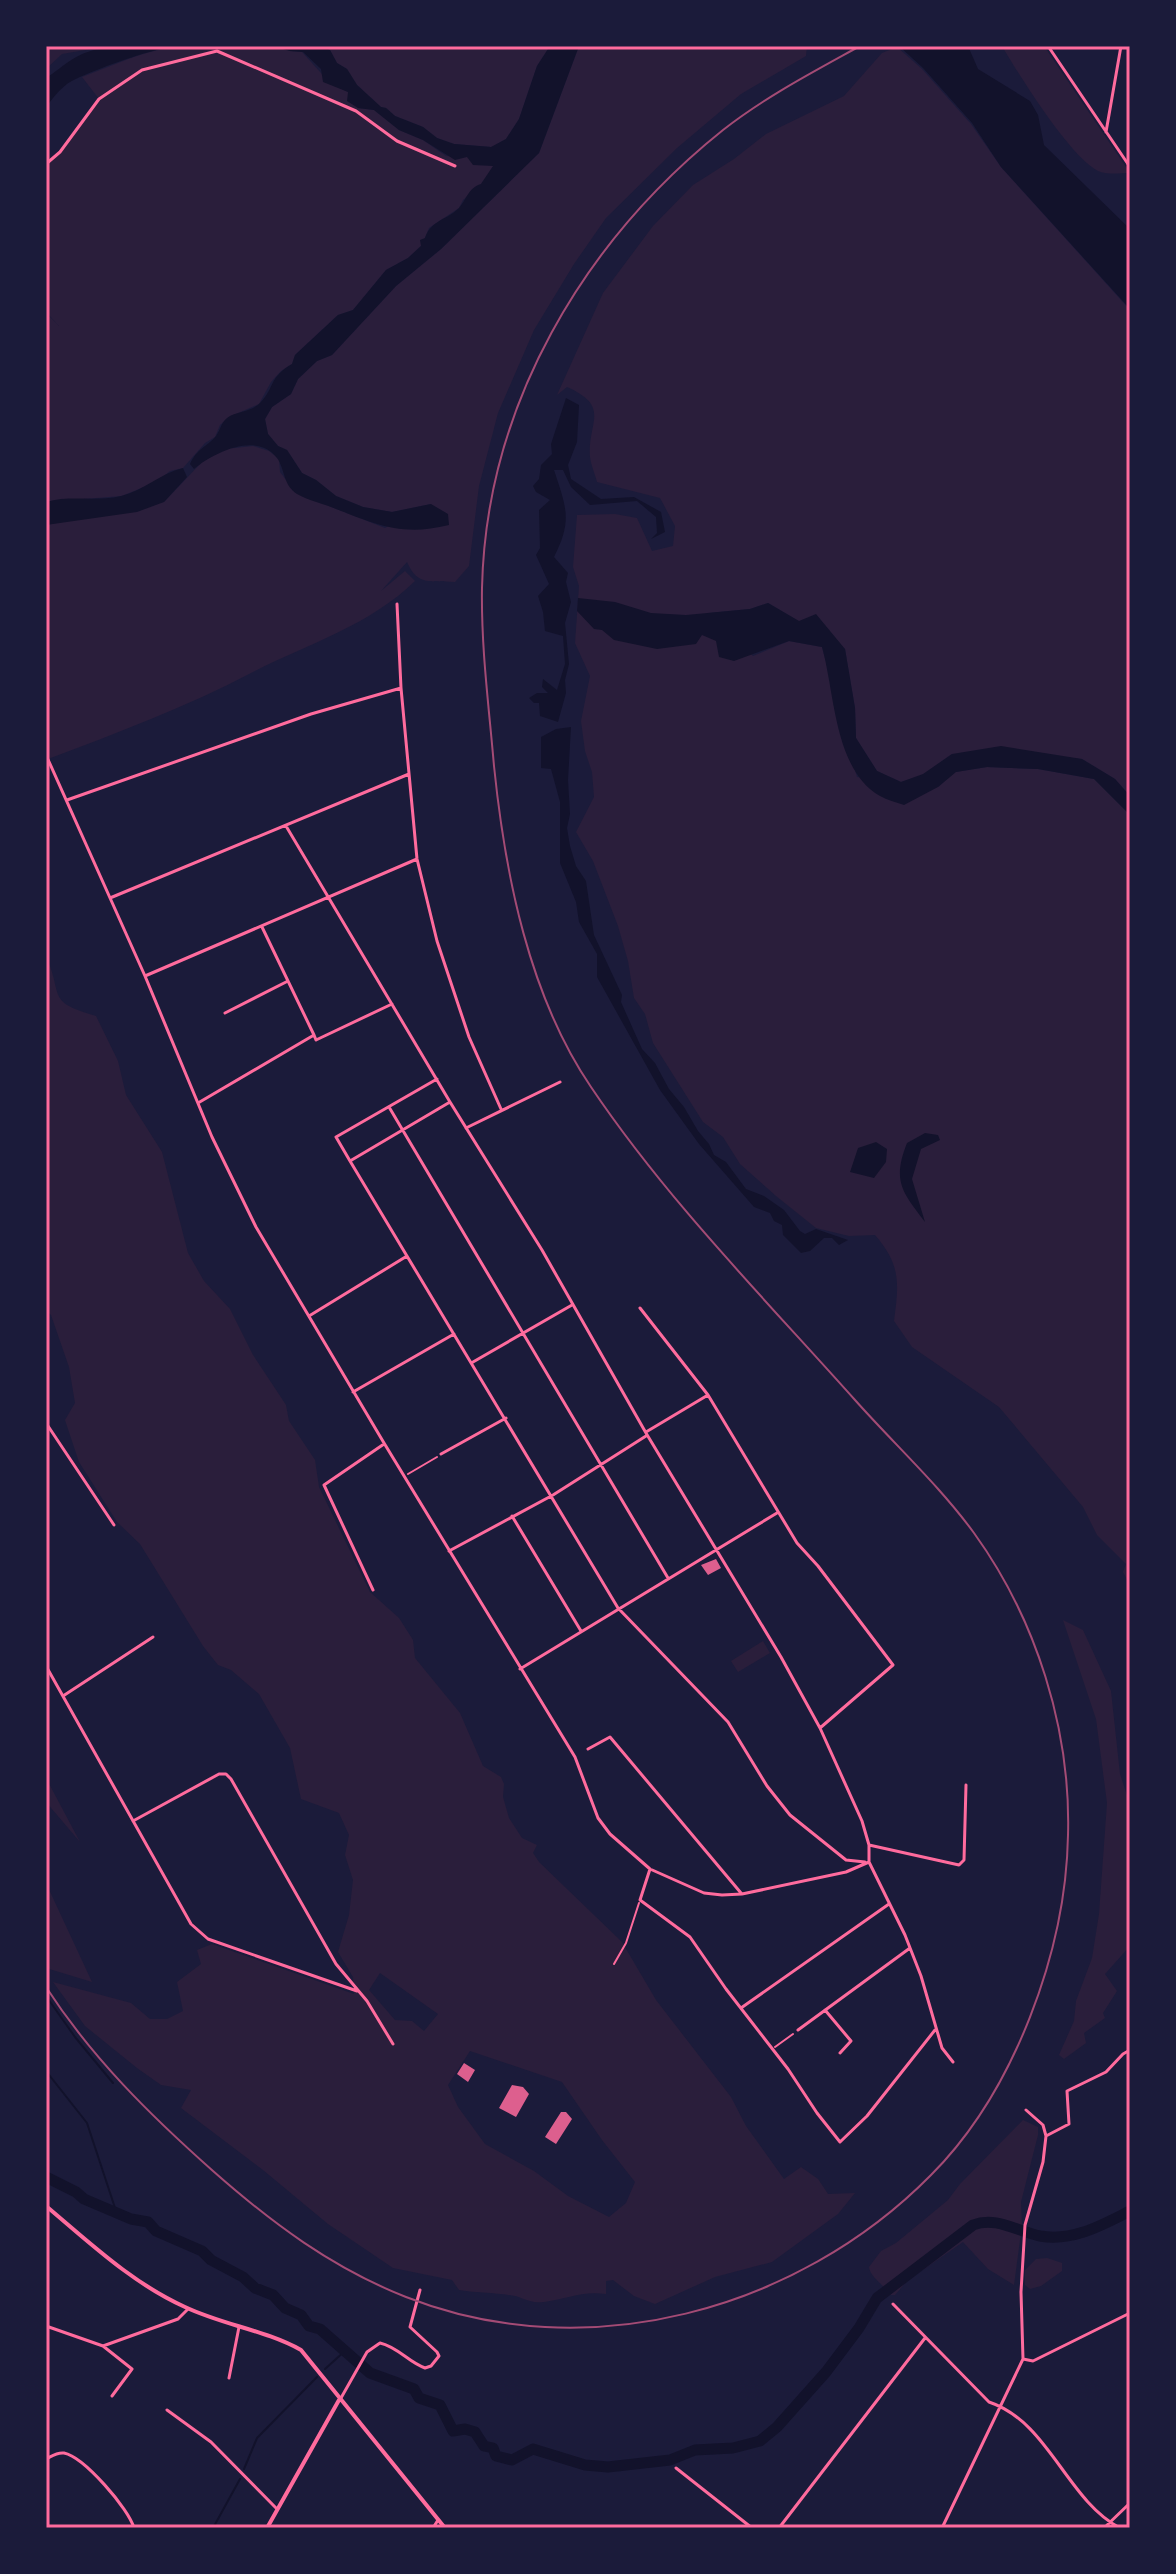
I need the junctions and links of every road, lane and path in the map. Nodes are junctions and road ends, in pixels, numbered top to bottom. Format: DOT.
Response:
graph roads {
  1 [pos="1048,46"];
  2 [pos="1121,46"];
  3 [pos="1106,132"];
  4 [pos="46,164"];
  5 [pos="455,166"];
  6 [pos="1130,167"];
  7 [pos="397,604"];
  8 [pos="401,688"];
  9 [pos="46,755"];
  10 [pos="409,774"];
  11 [pos="67,800"];
  12 [pos="286,826"];
  13 [pos="417,859"];
  14 [pos="110,898"];
  15 [pos="330,898"];
  16 [pos="262,927"];
  17 [pos="145,976"];
  18 [pos="288,981"];
  19 [pos="392,1004"];
  20 [pos="225,1013"];
  21 [pos="314,1035"];
  22 [pos="437,1079"];
  23 [pos="560,1082"];
  24 [pos="450,1102"];
  25 [pos="198,1103"];
  26 [pos="389,1107"];
  27 [pos="501,1109"];
  28 [pos="466,1128"];
  29 [pos="402,1130"];
  30 [pos="350,1161"];
  31 [pos="407,1256"];
  32 [pos="572,1305"];
  33 [pos="640,1308"];
  34 [pos="309,1316"];
  35 [pos="455,1333"];
  36 [pos="523,1333"];
  37 [pos="473,1362"];
  38 [pos="353,1392"];
  39 [pos="708,1395"];
  40 [pos="506,1418"];
  41 [pos="46,1423"];
  42 [pos="48,1431"];
  43 [pos="647,1434"];
  44 [pos="384,1443"];
  45 [pos="441,1454"];
  46 [pos="600,1463"];
  47 [pos="404,1476"];
  48 [pos="553,1495"];
  49 [pos="778,1512"];
  50 [pos="512,1516"];
  51 [pos="114,1525"];
  52 [pos="716,1550"];
  53 [pos="449,1551"];
  54 [pos="668,1578"];
  55 [pos="373,1590"];
  56 [pos="618,1608"];
  57 [pos="581,1631"];
  58 [pos="153,1637"];
  59 [pos="46,1666"];
  60 [pos="520,1669"];
  61 [pos="63,1696"];
  62 [pos="820,1728"];
  63 [pos="588,1749"];
  64 [pos="966,1785"];
  65 [pos="133,1821"];
  66 [pos="869,1845"];
  67 [pos="869,1862"];
  68 [pos="650,1869"];
  69 [pos="742,1894"];
  70 [pos="640,1900"];
  71 [pos="889,1904"];
  72 [pos="910,1948"];
  73 [pos="614,1964"];
  74 [pos="357,1991"];
  75 [pos="741,2008"];
  76 [pos="825,2010"];
  77 [pos="936,2029"];
  78 [pos="798,2030"];
  79 [pos="393,2044"];
  80 [pos="771,2050"];
  81 [pos="1130,2050"];
  82 [pos="840,2053"];
  83 [pos="953,2062"];
  84 [pos="1026,2110"];
  85 [pos="1046,2136"];
  86 [pos="46,2206"];
  87 [pos="420,2290"];
  88 [pos="893,2304"];
  89 [pos="188,2309"];
  90 [pos="1130,2313"];
  91 [pos="46,2326"];
  92 [pos="240,2326"];
  93 [pos="925,2338"];
  94 [pos="103,2346"];
  95 [pos="1023,2359"];
  96 [pos="229,2378"];
  97 [pos="112,2396"];
  98 [pos="339,2400"];
  99 [pos="1001,2407"];
  100 [pos="167,2410"];
  101 [pos="46,2459"];
  102 [pos="676,2468"];
  103 [pos="1130,2503"];
  104 [pos="277,2509"];
  105 [pos="438,2520"];
  106 [pos="1108,2522"];
  107 [pos="134,2528"];
  108 [pos="267,2528"];
  109 [pos="433,2528"];
  110 [pos="445,2528"];
  111 [pos="752,2528"];
  112 [pos="779,2528"];
  113 [pos="942,2528"];
  114 [pos="1104,2528"];
  115 [pos="1120,2528"];
  1 -- 3 [label="street"];
  2 -- 3 [label="street"];
  3 -- 6 [label="street"];
  4 -- 5 [label="street"];
  7 -- 8 [label="street"];
  8 -- 10 [label="street"];
  8 -- 11 [label="street"];
  9 -- 11 [label="street"];
  10 -- 12 [label="street"];
  10 -- 13 [label="street"];
  11 -- 14 [label="street"];
  12 -- 14 [label="street"];
  12 -- 15 [label="street"];
  13 -- 15 [label="street"];
  13 -- 27 [label="street"];
  14 -- 17 [label="street"];
  15 -- 16 [label="street"];
  15 -- 19 [label="street"];
  16 -- 17 [label="street"];
  16 -- 18 [label="street"];
  17 -- 25 [label="street"];
  18 -- 20 [label="street"];
  18 -- 21 [label="street"];
  19 -- 21 [label="street"];
  19 -- 22 [label="street"];
  21 -- 25 [label="street"];
  22 -- 24 [label="street"];
  22 -- 26 [label="street"];
  23 -- 27 [label="street"];
  24 -- 28 [label="street"];
  24 -- 29 [label="street"];
  25 -- 34 [label="street"];
  26 -- 29 [label="street"];
  26 -- 30 [label="street"];
  27 -- 28 [label="street"];
  28 -- 32 [label="street"];
  29 -- 30 [label="street"];
  29 -- 36 [label="street"];
  30 -- 31 [label="street"];
  31 -- 34 [label="street"];
  31 -- 35 [label="street"];
  32 -- 36 [label="street"];
  32 -- 43 [label="street"];
  33 -- 39 [label="street"];
  34 -- 38 [label="street"];
  35 -- 37 [label="street"];
  35 -- 38 [label="street"];
  36 -- 37 [label="street"];
  36 -- 46 [label="street"];
  37 -- 40 [label="street"];
  38 -- 44 [label="street"];
  39 -- 43 [label="street"];
  39 -- 49 [label="street"];
  40 -- 45 [label="street"];
  40 -- 48 [label="street"];
  41 -- 42 [label="street"];
  42 -- 51 [label="street"];
  43 -- 46 [label="street"];
  43 -- 52 [label="street"];
  44 -- 47 [label="street"];
  44 -- 55 [label="street"];
  45 -- 47 [label="path"];
  46 -- 48 [label="street"];
  46 -- 54 [label="street"];
  47 -- 53 [label="street"];
  48 -- 50 [label="street"];
  48 -- 56 [label="street"];
  49 -- 52 [label="street"];
  49 -- 62 [label="street"];
  50 -- 53 [label="street"];
  50 -- 57 [label="street"];
  52 -- 54 [label="street"];
  52 -- 62 [label="street"];
  53 -- 60 [label="street"];
  54 -- 56 [label="street"];
  56 -- 57 [label="street"];
  56 -- 67 [label="street"];
  57 -- 60 [label="street"];
  58 -- 61 [label="street"];
  59 -- 61 [label="street"];
  60 -- 68 [label="street"];
  61 -- 65 [label="street"];
  62 -- 66 [label="street"];
  63 -- 69 [label="street"];
  64 -- 66 [label="street"];
  65 -- 74 [label="street"];
  65 -- 74 [label="street"];
  66 -- 67 [label="street"];
  67 -- 69 [label="street"];
  67 -- 71 [label="street"];
  68 -- 69 [label="street"];
  68 -- 70 [label="street"];
  70 -- 73 [label="path"];
  70 -- 75 [label="street"];
  71 -- 72 [label="street"];
  71 -- 75 [label="street"];
  72 -- 76 [label="street"];
  72 -- 77 [label="street"];
  74 -- 79 [label="street"];
  75 -- 80 [label="street"];
  76 -- 78 [label="street"];
  76 -- 82 [label="street"];
  77 -- 80 [label="street"];
  77 -- 83 [label="street"];
  78 -- 80 [label="path"];
  81 -- 85 [label="street"];
  84 -- 85 [label="street"];
  85 -- 95 [label="street"];
  86 -- 89 [label="street"];
  87 -- 98 [label="street"];
  88 -- 93 [label="street"];
  89 -- 92 [label="street"];
  89 -- 94 [label="street"];
  90 -- 95 [label="street"];
  91 -- 94 [label="street"];
  92 -- 96 [label="street"];
  92 -- 98 [label="street"];
  93 -- 99 [label="street"];
  93 -- 112 [label="street"];
  94 -- 97 [label="street"];
  95 -- 99 [label="street"];
  98 -- 104 [label="street"];
  98 -- 105 [label="street"];
  99 -- 106 [label="street"];
  99 -- 113 [label="street"];
  100 -- 104 [label="street"];
  101 -- 107 [label="street"];
  102 -- 111 [label="street"];
  103 -- 106 [label="street"];
  104 -- 108 [label="street"];
  105 -- 109 [label="street"];
  105 -- 110 [label="street"];
  106 -- 114 [label="street"];
  106 -- 115 [label="street"];
}
